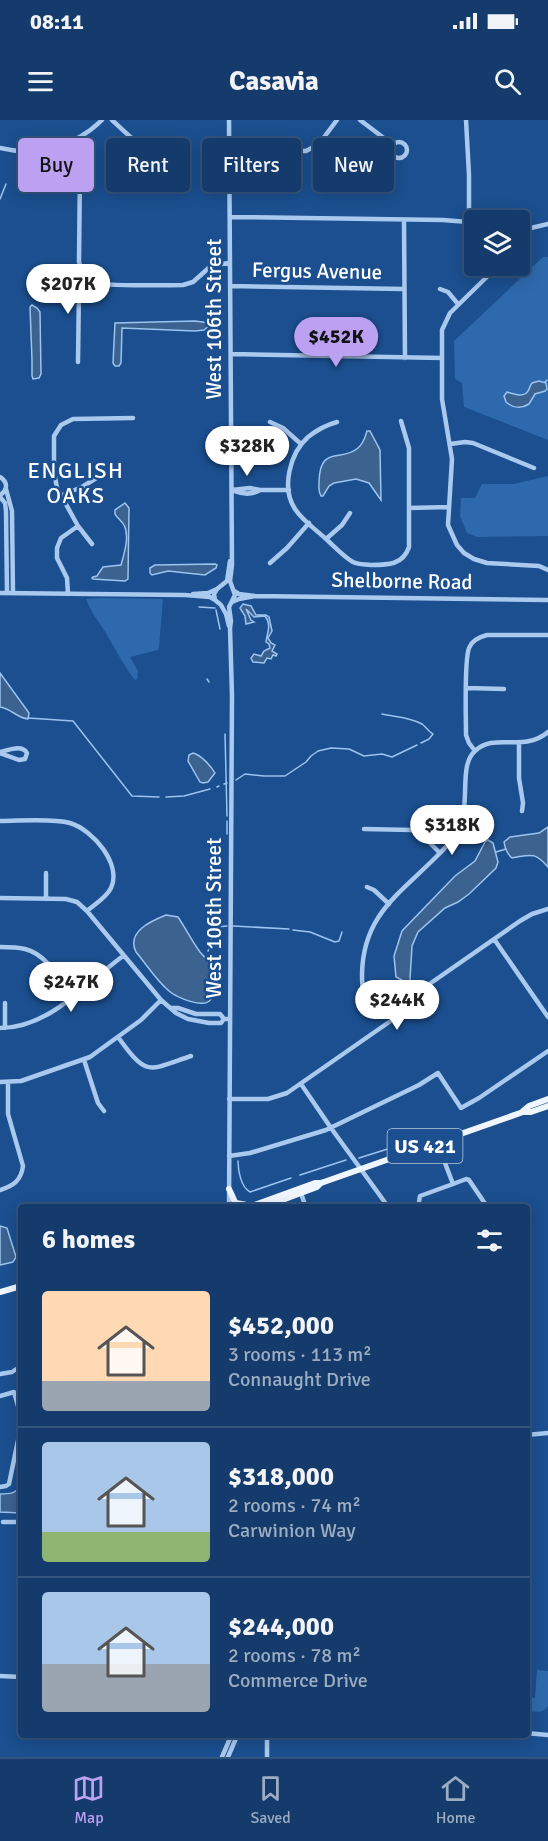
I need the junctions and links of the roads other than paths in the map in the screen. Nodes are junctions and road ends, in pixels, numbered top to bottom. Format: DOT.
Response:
graph roads {
  1 [pos="102,120"];
  2 [pos="112,120"];
  3 [pos="229,120"];
  4 [pos="337,120"];
  5 [pos="360,120"];
  6 [pos="466,120"];
  7 [pos="78,138"];
  8 [pos="132,138"];
  9 [pos="230,138"];
  10 [pos="384,138"];
  11 [pos="0,148"];
  12 [pos="18,151"];
  13 [pos="301,152"];
  14 [pos="80,192"];
  15 [pos="230,192"];
  16 [pos="468,210"];
  17 [pos="230,217"];
  18 [pos="404,219"];
  19 [pos="464,222"];
  20 [pos="548,224"];
  21 [pos="530,229"];
  22 [pos="230,263"];
  23 [pos="488,276"];
  24 [pos="86,278"];
  25 [pos="230,286"];
  26 [pos="404,289"];
  27 [pos="440,289"];
  28 [pos="458,304"];
  29 [pos="231,354"];
  30 [pos="405,358"];
  31 [pos="442,358"];
  32 [pos="78,362"];
  33 [pos="133,418"];
  34 [pos="400,421"];
  35 [pos="270,422"];
  36 [pos="337,422"];
  37 [pos="301,444"];
  38 [pos="450,444"];
  39 [pos="534,468"];
  40 [pos="0,477"];
  41 [pos="98,477"];
  42 [pos="6,489"];
  43 [pos="232,490"];
  44 [pos="289,490"];
  45 [pos="0,496"];
  46 [pos="60,496"];
  47 [pos="448,507"];
  48 [pos="409,508"];
  49 [pos="350,513"];
  50 [pos="309,523"];
  51 [pos="78,526"];
  52 [pos="326,539"];
  53 [pos="92,544"];
  54 [pos="232,555"];
  55 [pos="270,563"];
  56 [pos="548,570"];
  57 [pos="222,586"];
  58 [pos="217,589"];
  59 [pos="233,590"];
  60 [pos="0,593"];
  61 [pos="10,593"];
  62 [pos="68,594"];
  63 [pos="185,595"];
  64 [pos="255,596"];
  65 [pos="215,600"];
  66 [pos="548,600"];
  67 [pos="232,603"];
  68 [pos="221,605"];
  69 [pos="230,628"];
  70 [pos="548,635"];
  71 [pos="466,688"];
  72 [pos="504,688"];
  73 [pos="548,732"];
  74 [pos="519,743"];
  75 [pos="475,751"];
  76 [pos="0,753"];
  77 [pos="522,811"];
  78 [pos="0,820"];
  79 [pos="364,829"];
  80 [pos="440,853"];
  81 [pos="46,873"];
  82 [pos="367,887"];
  83 [pos="0,898"];
  84 [pos="46,898"];
  85 [pos="388,904"];
  86 [pos="548,909"];
  87 [pos="87,911"];
  88 [pos="494,939"];
  89 [pos="0,947"];
  90 [pos="123,956"];
  91 [pos="74,996"];
  92 [pos="160,1000"];
  93 [pos="5,1003"];
  94 [pos="171,1008"];
  95 [pos="376,1016"];
  96 [pos="548,1017"];
  97 [pos="227,1019"];
  98 [pos="2,1028"];
  99 [pos="118,1037"];
  100 [pos="548,1051"];
  101 [pos="191,1056"];
  102 [pos="84,1060"];
  103 [pos="0,1082"];
  104 [pos="8,1082"];
  105 [pos="301,1084"];
  106 [pos="229,1099"];
  107 [pos="548,1099"];
  108 [pos="548,1106"];
  109 [pos="104,1111"];
  110 [pos="523,1112"];
  111 [pos="331,1128"];
  112 [pos="436,1142"];
  113 [pos="229,1156"];
  114 [pos="361,1169"];
  115 [pos="321,1183"];
  116 [pos="453,1184"];
  117 [pos="229,1189"];
  118 [pos="0,1190"];
  119 [pos="301,1193"];
  120 [pos="229,1204"];
  121 [pos="239,1204"];
  122 [pos="257,1204"];
  123 [pos="272,1204"];
  124 [pos="305,1204"];
  125 [pos="386,1204"];
  126 [pos="419,1204"];
  127 [pos="485,1204"];
  128 [pos="18,1287"];
  129 [pos="0,1292"];
  130 [pos="18,1368"];
  131 [pos="0,1374"];
  132 [pos="0,1396"];
  133 [pos="18,1406"];
  134 [pos="548,1433"];
  135 [pos="530,1435"];
  136 [pos="18,1441"];
  137 [pos="0,1487"];
  138 [pos="3,1522"];
  139 [pos="18,1522"];
  140 [pos="0,1676"];
  141 [pos="18,1677"];
  142 [pos="530,1734"];
  143 [pos="548,1735"];
  144 [pos="230,1738"];
  145 [pos="236,1738"];
  146 [pos="267,1738"];
  147 [pos="222,1757"];
  148 [pos="228,1757"];
  149 [pos="267,1757"];
  1 -- 7 [label="street"];
  2 -- 8 [label="street"];
  3 -- 9 [label="street, West 106th Street"];
  4 -- 13 [label="street"];
  5 -- 10 [label="street"];
  6 -- 16 [label="street"];
  11 -- 12 [label="street"];
  14 -- 24 [label="street"];
  15 -- 17 [label="street, West 106th Street"];
  17 -- 18 [label="street"];
  17 -- 22 [label="street, West 106th Street"];
  18 -- 19 [label="street"];
  18 -- 26 [label="street"];
  20 -- 21 [label="street"];
  22 -- 24 [label="street"];
  22 -- 25 [label="street, West 106th Street"];
  23 -- 28 [label="street"];
  24 -- 32 [label="street"];
  25 -- 26 [label="street, Fergus Avenue"];
  25 -- 29 [label="street, West 106th Street"];
  26 -- 30 [label="street"];
  27 -- 28 [label="street"];
  28 -- 31 [label="street"];
  29 -- 30 [label="street"];
  29 -- 43 [label="street, West 106th Street"];
  30 -- 31 [label="street"];
  31 -- 38 [label="street"];
  33 -- 46 [label="street"];
  34 -- 48 [label="street"];
  35 -- 37 [label="street"];
  36 -- 37 [label="street"];
  37 -- 44 [label="street"];
  38 -- 39 [label="street"];
  38 -- 47 [label="street"];
  40 -- 42 [label="street"];
  41 -- 46 [label="street"];
  42 -- 45 [label="street"];
  42 -- 61 [label="street"];
  43 -- 44 [label="street"];
  43 -- 54 [label="street, West 106th Street"];
  44 -- 50 [label="street"];
  45 -- 61 [label="street"];
  46 -- 51 [label="street"];
  47 -- 48 [label="street"];
  47 -- 56 [label="street"];
  48 -- 52 [label="street"];
  49 -- 52 [label="street"];
  50 -- 52 [label="street"];
  50 -- 55 [label="street"];
  51 -- 53 [label="street"];
  51 -- 62 [label="street"];
  54 -- 57 [label="street, West 106th Street"];
  54 -- 59 [label="street, West 106th Street"];
  57 -- 58 [label="street"];
  57 -- 59 [label="street"];
  58 -- 63 [label="street"];
  58 -- 65 [label="street"];
  59 -- 64 [label="street, Shelborne Road"];
  59 -- 67 [label="street"];
  60 -- 61 [label="street"];
  61 -- 62 [label="street"];
  62 -- 63 [label="street"];
  63 -- 65 [label="street"];
  64 -- 66 [label="street, Shelborne Road"];
  64 -- 67 [label="street, Shelborne Road"];
  65 -- 68 [label="street"];
  67 -- 68 [label="street"];
  67 -- 69 [label="street, West 106th Street"];
  68 -- 69 [label="street, West 106th Street"];
  69 -- 97 [label="street, West 106th Street"];
  70 -- 71 [label="street"];
  71 -- 72 [label="street"];
  71 -- 75 [label="street"];
  73 -- 74 [label="street"];
  74 -- 75 [label="street"];
  74 -- 77 [label="street"];
  75 -- 80 [label="street"];
  76 -- 76 [label="street"];
  78 -- 87 [label="street"];
  79 -- 80 [label="street"];
  80 -- 85 [label="street"];
  81 -- 84 [label="street"];
  82 -- 85 [label="street"];
  83 -- 84 [label="street"];
  84 -- 87 [label="street"];
  85 -- 95 [label="street"];
  86 -- 88 [label="street"];
  87 -- 90 [label="street"];
  88 -- 96 [label="street"];
  88 -- 105 [label="street"];
  89 -- 91 [label="street"];
  90 -- 91 [label="street"];
  90 -- 92 [label="street"];
  91 -- 98 [label="street"];
  92 -- 94 [label="street"];
  92 -- 99 [label="street"];
  93 -- 98 [label="street"];
  94 -- 97 [label="street"];
  94 -- 97 [label="street"];
  97 -- 106 [label="street, West 106th Street"];
  99 -- 101 [label="street"];
  99 -- 102 [label="street"];
  100 -- 111 [label="street"];
  102 -- 104 [label="street"];
  102 -- 109 [label="street"];
  103 -- 104 [label="street"];
  104 -- 118 [label="street"];
  105 -- 106 [label="street"];
  105 -- 111 [label="street"];
  106 -- 113 [label="street, West 106th Street"];
  107 -- 110 [label="main road, US 421"];
  108 -- 110 [label="main road, US 421"];
  110 -- 112 [label="main road, US 421"];
  111 -- 113 [label="street"];
  111 -- 114 [label="street"];
  112 -- 114 [label="main road, US 421"];
  112 -- 116 [label="street"];
  113 -- 117 [label="street, West 106th Street"];
  114 -- 115 [label="main road, US 421"];
  114 -- 125 [label="street"];
  115 -- 119 [label="main road, US 421"];
  115 -- 122 [label="main road, US 421"];
  116 -- 126 [label="street"];
  116 -- 127 [label="street"];
  117 -- 120 [label="street, West 106th Street"];
  117 -- 121 [label="main road"];
  119 -- 123 [label="main road, US 421"];
  119 -- 124 [label="street"];
  128 -- 129 [label="main road"];
  130 -- 131 [label="street"];
  132 -- 133 [label="street"];
  134 -- 135 [label="street"];
  136 -- 137 [label="street"];
  138 -- 139 [label="street"];
  140 -- 141 [label="street"];
  142 -- 143 [label="street"];
  144 -- 147 [label="street"];
  145 -- 148 [label="street"];
  146 -- 149 [label="street"];
}
